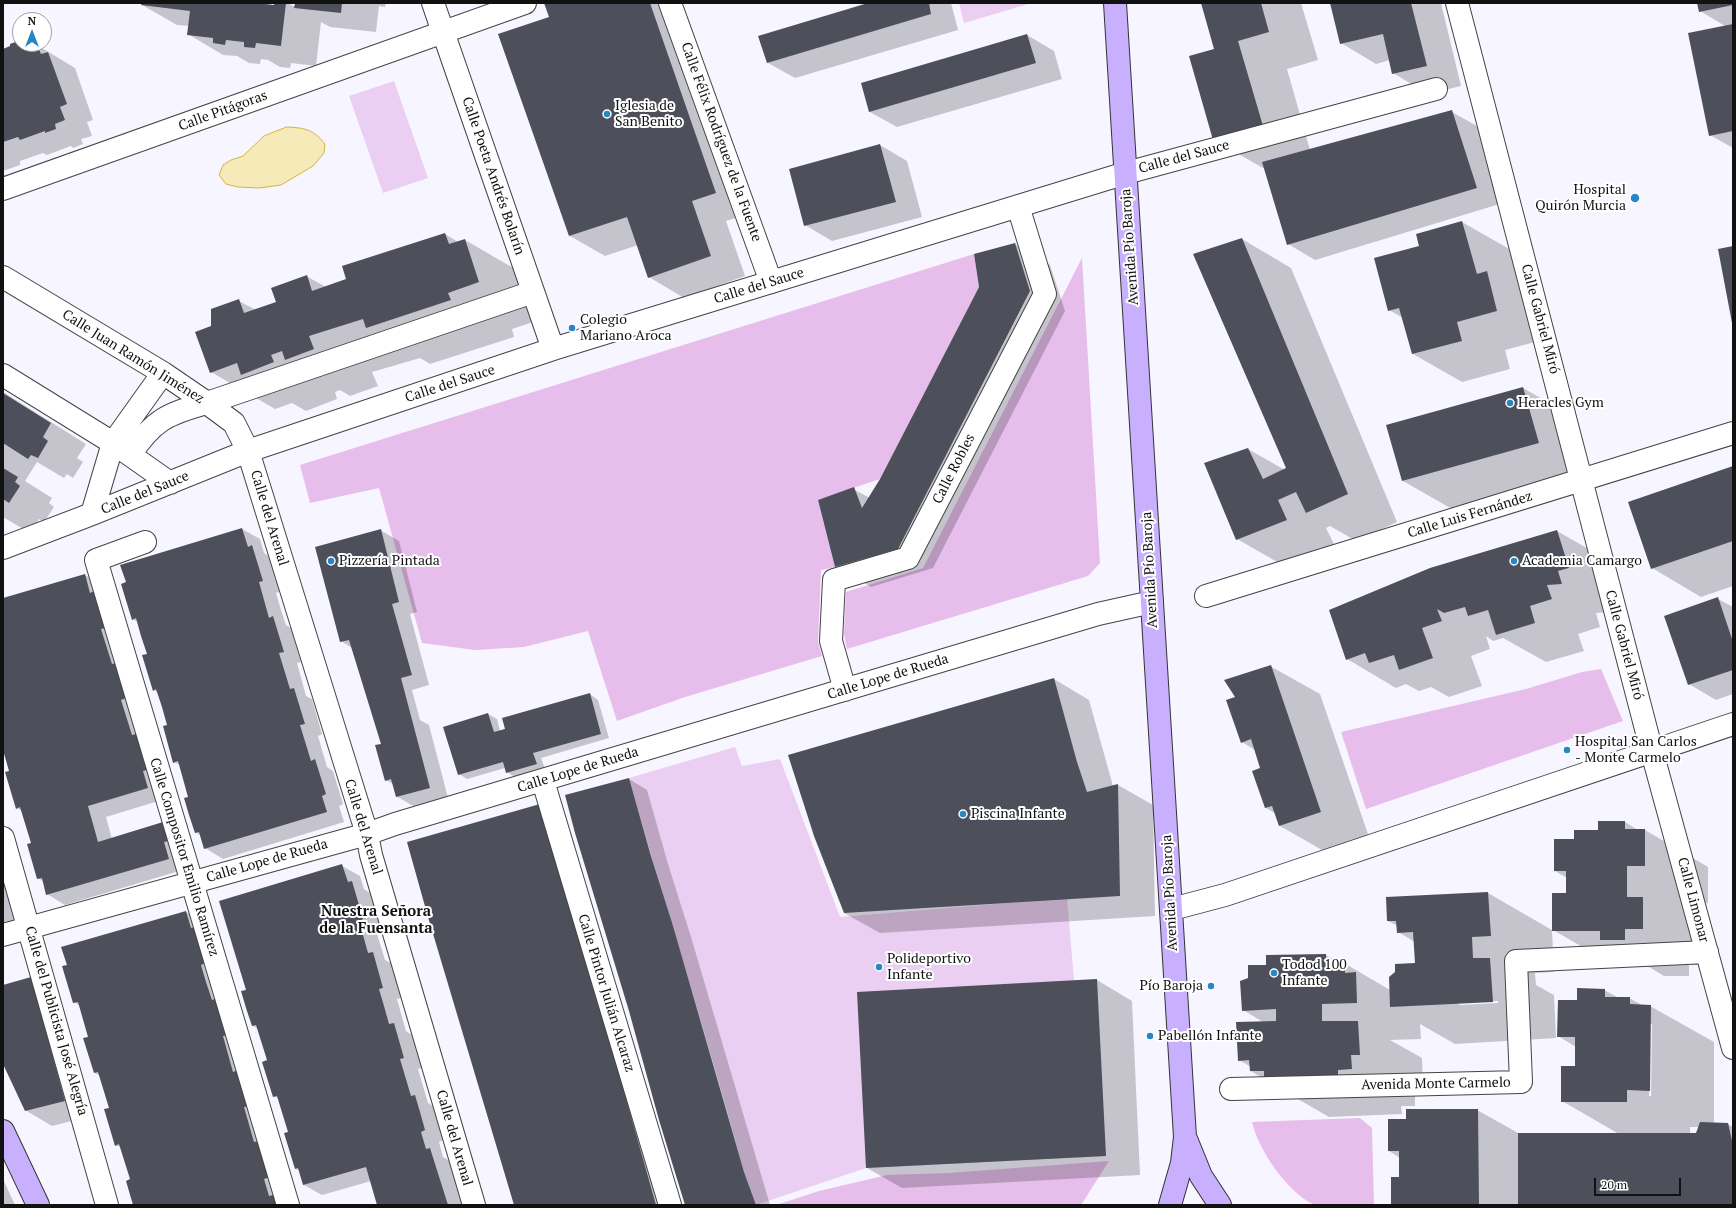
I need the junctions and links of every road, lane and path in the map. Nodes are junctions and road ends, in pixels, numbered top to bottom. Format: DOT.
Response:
graph roads {
  1 [pos="433,3"];
  2 [pos="525,3"];
  3 [pos="670,3"];
  4 [pos="1115,3"];
  5 [pos="1457,3"];
  6 [pos="443,32"];
  7 [pos="1436,89"];
  8 [pos="1126,173"];
  9 [pos="3,189"];
  10 [pos="1018,206"];
  11 [pos="3,277"];
  12 [pos="772,282"];
  13 [pos="533,292"];
  14 [pos="553,349"];
  15 [pos="164,373"];
  16 [pos="3,375"];
  17 [pos="207,403"];
  18 [pos="1733,433"];
  19 [pos="122,449"];
  20 [pos="248,451"];
  21 [pos="1582,480"];
  22 [pos="170,483"];
  23 [pos="92,514"];
  24 [pos="145,542"];
  25 [pos="3,548"];
  26 [pos="1206,596"];
  27 [pos="1152,602"];
  28 [pos="845,690"];
  29 [pos="1733,724"];
  30 [pos="1652,752"];
  31 [pos="543,781"];
  32 [pos="367,834"];
  33 [pos="3,838"];
  34 [pos="191,883"];
  35 [pos="1172,909"];
  36 [pos="30,928"];
  37 [pos="3,935"];
  38 [pos="1707,952"];
  39 [pos="1733,1048"];
  40 [pos="1231,1089"];
  41 [pos="3,1131"];
  42 [pos="1185,1137"];
  43 [pos="38,1205"];
  44 [pos="107,1205"];
  45 [pos="288,1205"];
  46 [pos="474,1205"];
  47 [pos="670,1205"];
  48 [pos="1170,1205"];
  49 [pos="1220,1205"];
  1 -- 6 [label="street, Calle Poeta Andrés Bolarín"];
  2 -- 6 [label="street"];
  3 -- 12 [label="street, Calle Félix Rodríguez de la Fuente"];
  4 -- 8 [label="main road, Avenida Pío Baroja"];
  5 -- 21 [label="street, Calle Gabriel Miró"];
  6 -- 9 [label="street, Calle Pitágoras"];
  6 -- 13 [label="street, Calle Poeta Andrés Bolarín"];
  7 -- 8 [label="street, Calle del Sauce"];
  8 -- 10 [label="street, Calle del Sauce"];
  8 -- 27 [label="main road, Avenida Pío Baroja"];
  10 -- 12 [label="street, Calle del Sauce"];
  10 -- 28 [label="street, Calle Robles"];
  11 -- 15 [label="street, Calle Juan Ramón Jiménez"];
  12 -- 14 [label="street, Calle del Sauce"];
  13 -- 14 [label="street, Calle Poeta Andrés Bolarín"];
  13 -- 17 [label="street, Calle del Sauce"];
  14 -- 20 [label="street, Calle del Sauce"];
  15 -- 17 [label="street, Calle Juan Ramón Jiménez"];
  15 -- 19 [label="street, Calle del Sauce"];
  16 -- 19 [label="street"];
  17 -- 19 [label="street, Calle del Sauce"];
  17 -- 20 [label="street, Calle Juan Ramón Jiménez"];
  18 -- 21 [label="street, Calle Luis Fernández"];
  19 -- 22 [label="street"];
  19 -- 23 [label="street, Calle del Sauce"];
  20 -- 22 [label="street, Calle del Sauce"];
  20 -- 32 [label="street, Calle del Arenal"];
  21 -- 26 [label="street, Calle Luis Fernández"];
  21 -- 30 [label="street, Calle Gabriel Miró"];
  22 -- 23 [label="street, Calle del Sauce"];
  23 -- 25 [label="street, Calle del Sauce"];
  24 -- 34 [label="street, Calle Compositor Emilio Ramírez"];
  27 -- 28 [label="street, Calle Lope de Rueda"];
  27 -- 35 [label="main road, Avenida Pío Baroja"];
  28 -- 31 [label="street, Calle Lope de Rueda"];
  29 -- 30 [label="street"];
  30 -- 35 [label="street"];
  30 -- 38 [label="street, Calle Limonar"];
  31 -- 32 [label="street, Calle Lope de Rueda"];
  31 -- 47 [label="street, Calle Pintor Julián Alcaraz"];
  32 -- 34 [label="street, Calle Lope de Rueda"];
  32 -- 46 [label="street, Calle del Arenal"];
  33 -- 36 [label="street, Calle del Publicista José Alegría"];
  34 -- 36 [label="street, Calle Lope de Rueda"];
  34 -- 45 [label="street, Calle Compositor Emilio Ramírez"];
  35 -- 42 [label="main road, Avenida Pío Baroja"];
  36 -- 37 [label="street, Calle Lope de Rueda"];
  36 -- 44 [label="street, Calle del Publicista José Alegría"];
  38 -- 39 [label="street, Calle Limonar"];
  38 -- 40 [label="street, Avenida Monte Carmelo"];
  41 -- 43 [label="main road"];
  42 -- 48 [label="main road, Avenida Pío Baroja"];
  42 -- 49 [label="main road, Avenida Pío Baroja"];
}
